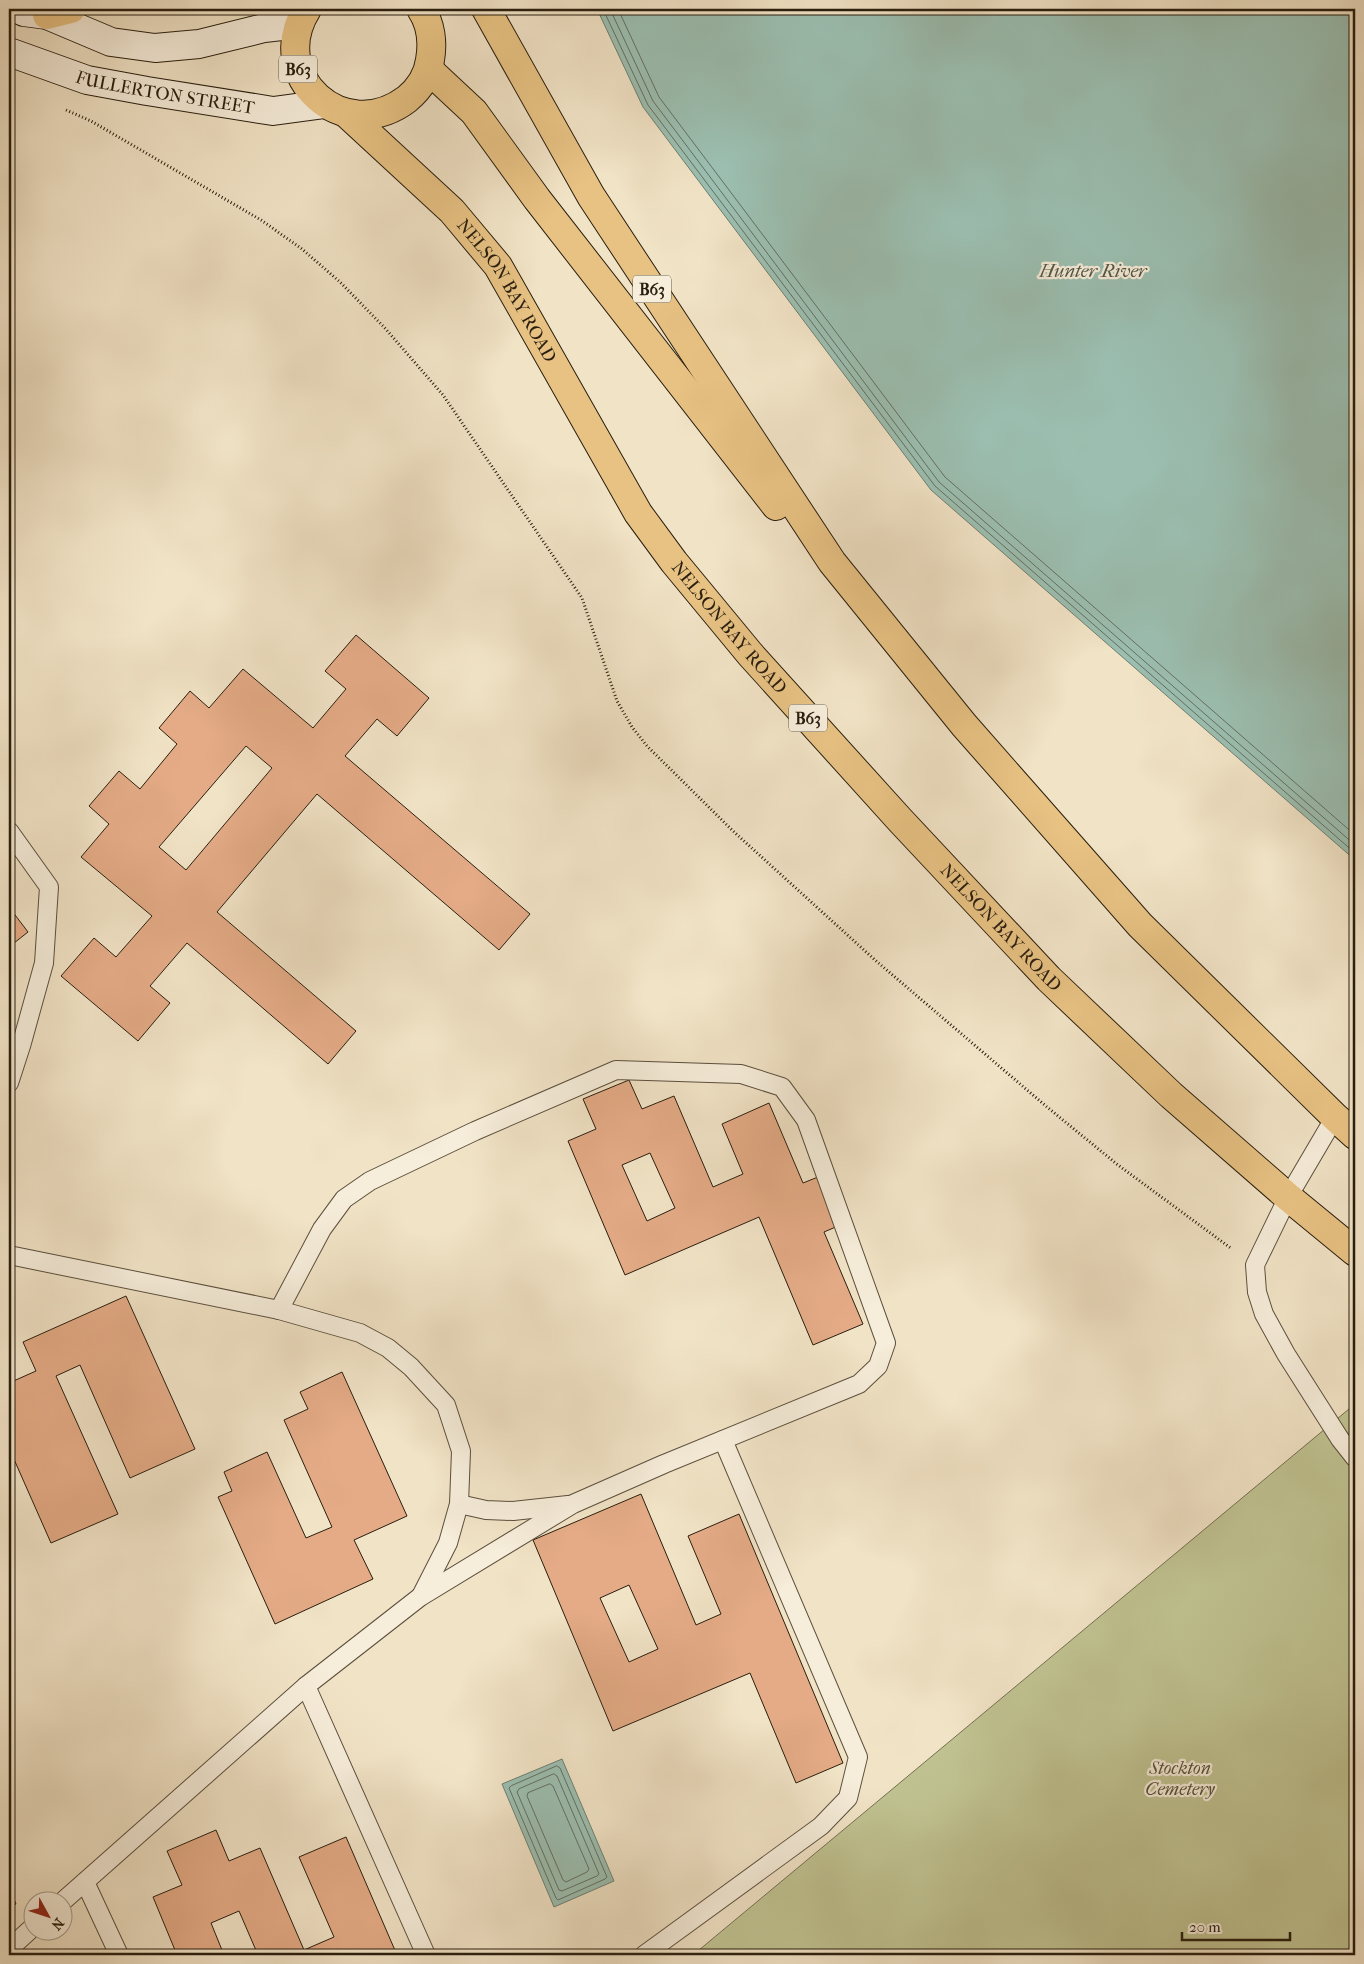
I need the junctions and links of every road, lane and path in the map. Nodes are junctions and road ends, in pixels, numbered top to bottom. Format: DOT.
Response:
graph roads {
  1 [pos="18,9"];
  2 [pos="421,9"];
  3 [pos="486,9"];
  4 [pos="59,12"];
  5 [pos="301,16"];
  6 [pos="9,52"];
  7 [pos="428,70"];
  8 [pos="64,109"];
  9 [pos="336,109"];
  10 [pos="832,562"];
  11 [pos="9,831"];
  12 [pos="9,1083"];
  13 [pos="1335,1117"];
  14 [pos="1355,1135"];
  15 [pos="1288,1197"];
  16 [pos="1355,1252"];
  17 [pos="9,1255"];
  18 [pos="1255,1265"];
  19 [pos="279,1310"];
  20 [pos="723,1440"];
  21 [pos="1355,1458"];
  22 [pos="459,1504"];
  23 [pos="573,1504"];
  24 [pos="420,1597"];
  25 [pos="306,1686"];
  26 [pos="86,1882"];
  27 [pos="72,1894"];
  28 [pos="22,1937"];
  29 [pos="9,1948"];
  30 [pos="118,1955"];
  31 [pos="426,1955"];
  32 [pos="644,1955"];
  1 -- 4 [label="main road"];
  2 -- 7 [label="main road"];
  3 -- 10 [label="main road, B63"];
  4 -- 5 [label="main road"];
  5 -- 9 [label="main road, B63"];
  6 -- 9 [label="main road, FULLERTON STREET"];
  7 -- 9 [label="main road"];
  7 -- 10 [label="main road"];
  8 -- 18 [label="path"];
  9 -- 15 [label="main road, NELSON BAY ROAD / B63"];
  10 -- 13 [label="main road, B63"];
  11 -- 12 [label="lane"];
  13 -- 14 [label="main road, B63"];
  13 -- 15 [label="lane"];
  15 -- 16 [label="main road, NELSON BAY ROAD / B63"];
  15 -- 18 [label="lane"];
  17 -- 19 [label="lane"];
  18 -- 21 [label="lane"];
  19 -- 20 [label="lane"];
  19 -- 22 [label="lane"];
  20 -- 23 [label="lane"];
  20 -- 32 [label="lane"];
  22 -- 23 [label="lane"];
  22 -- 24 [label="lane"];
  23 -- 24 [label="lane"];
  24 -- 25 [label="lane"];
  25 -- 26 [label="lane"];
  25 -- 31 [label="lane"];
  26 -- 27 [label="lane"];
  26 -- 30 [label="lane"];
  28 -- 29 [label="lane"];
}
